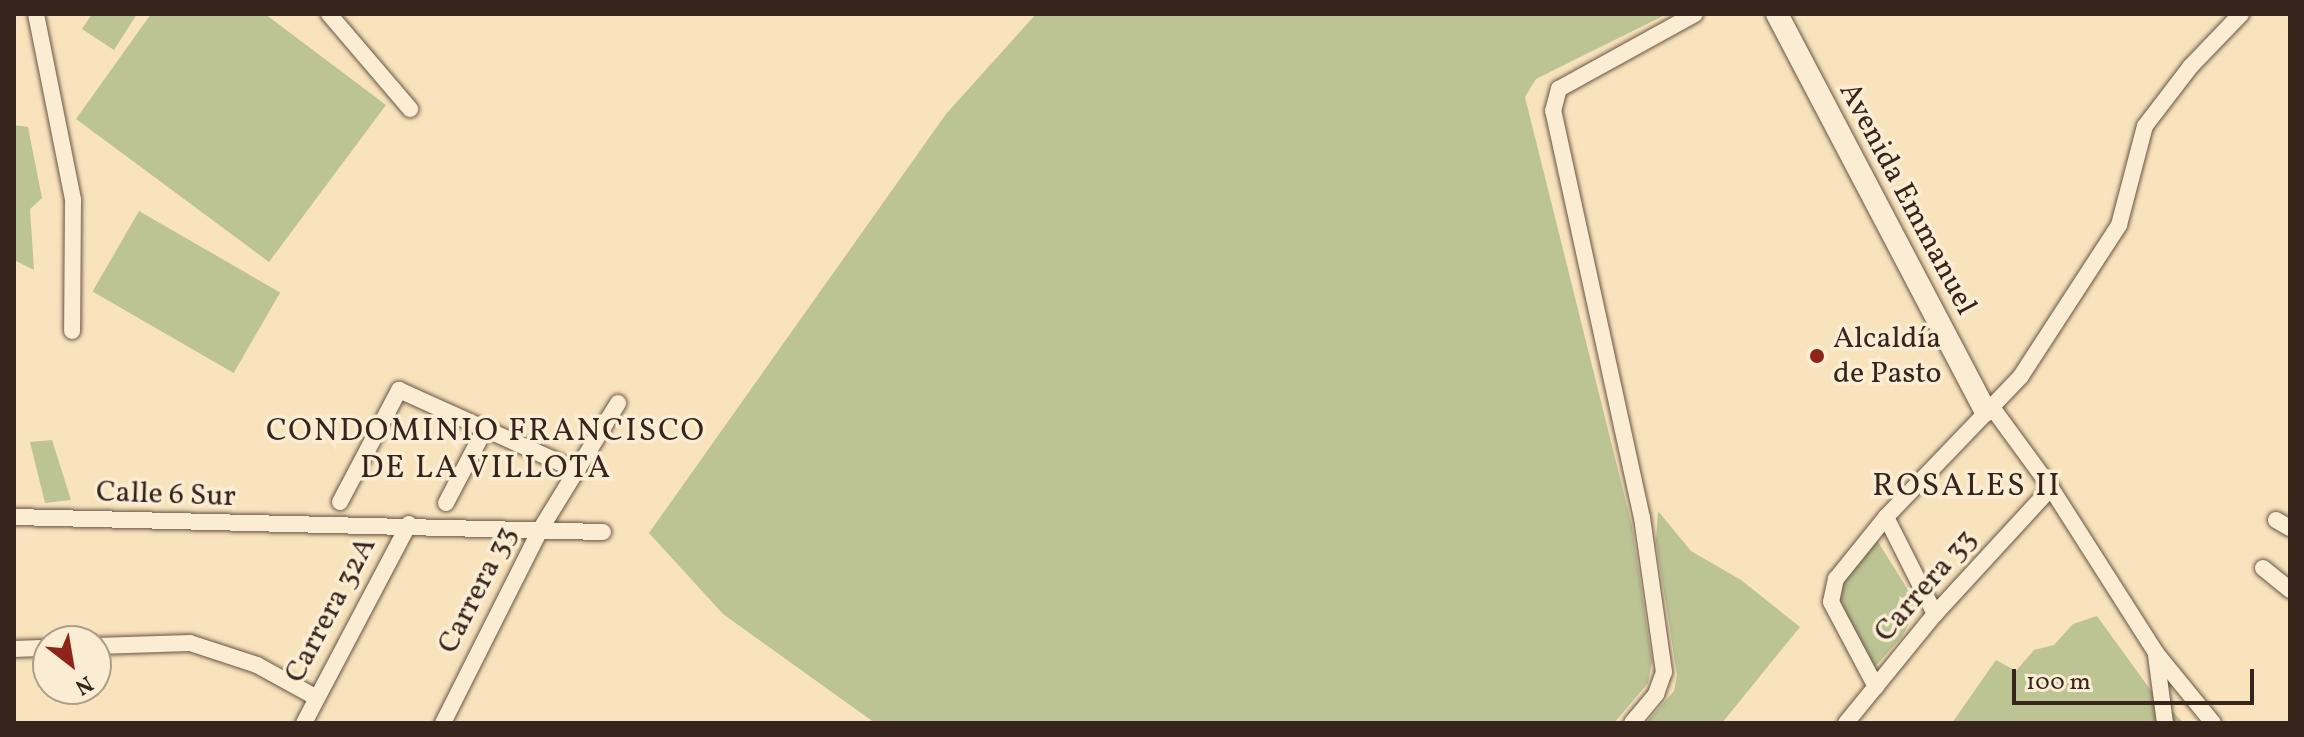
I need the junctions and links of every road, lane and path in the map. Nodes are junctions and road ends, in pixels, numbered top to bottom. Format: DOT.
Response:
graph roads {
  1 [pos="36,14"];
  2 [pos="329,14"];
  3 [pos="1695,14"];
  4 [pos="1777,14"];
  5 [pos="1785,14"];
  6 [pos="2241,14"];
  7 [pos="410,109"];
  8 [pos="72,331"];
  9 [pos="618,403"];
  10 [pos="1988,408"];
  11 [pos="484,431"];
  12 [pos="578,471"];
  13 [pos="2051,488"];
  14 [pos="340,502"];
  15 [pos="446,503"];
  16 [pos="14,517"];
  17 [pos="1886,517"];
  18 [pos="409,524"];
  19 [pos="540,530"];
  20 [pos="603,532"];
  21 [pos="2263,568"];
  22 [pos="2290,590"];
  23 [pos="1935,614"];
  24 [pos="112,645"];
  25 [pos="2156,653"];
  26 [pos="1876,687"];
  27 [pos="317,698"];
  28 [pos="304,723"];
  29 [pos="443,723"];
  30 [pos="1632,723"];
  31 [pos="1846,723"];
  32 [pos="2165,723"];
  33 [pos="2213,723"];
  1 -- 8 [label="street"];
  2 -- 7 [label="street"];
  3 -- 30 [label="street"];
  4 -- 10 [label="street, Avenida Emmanuel"];
  5 -- 10 [label="street, Avenida Emmanuel"];
  6 -- 10 [label="street"];
  9 -- 12 [label="street, Carrera 33"];
  10 -- 13 [label="street"];
  10 -- 17 [label="street"];
  11 -- 12 [label="street"];
  11 -- 14 [label="street"];
  11 -- 15 [label="street"];
  12 -- 19 [label="street, Carrera 33"];
  13 -- 23 [label="street, Carrera 33"];
  13 -- 25 [label="street"];
  16 -- 18 [label="street, Calle 6 Sur"];
  17 -- 23 [label="street"];
  17 -- 26 [label="street"];
  18 -- 19 [label="street, Calle 6 Sur"];
  18 -- 27 [label="street, Carrera 32A"];
  19 -- 20 [label="street, Calle 6 Sur"];
  19 -- 29 [label="street, Carrera 33"];
  21 -- 22 [label="street"];
  23 -- 26 [label="street, Carrera 33"];
  24 -- 27 [label="street"];
  25 -- 32 [label="street"];
  25 -- 33 [label="street"];
  26 -- 31 [label="street, Carrera 33"];
  27 -- 28 [label="street, Carrera 32A"];
}
